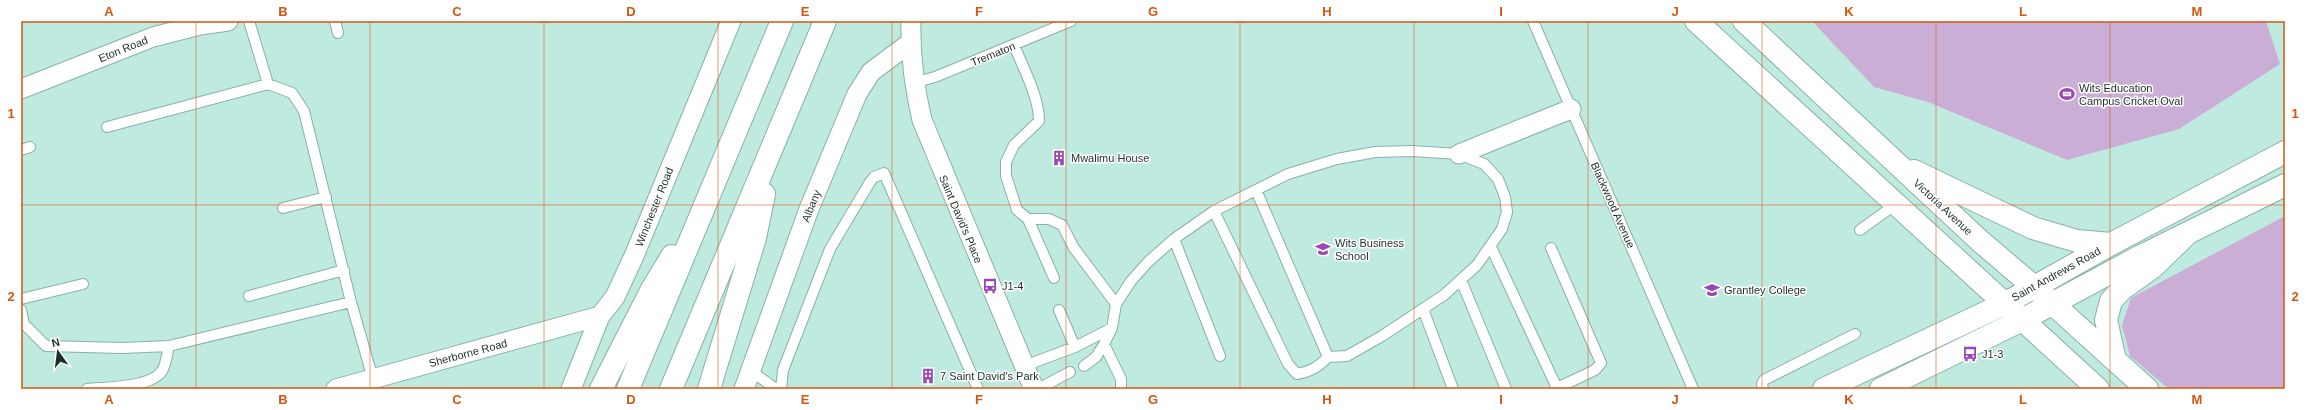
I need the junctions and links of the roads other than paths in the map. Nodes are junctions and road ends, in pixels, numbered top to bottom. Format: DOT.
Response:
graph roads {
  1 [pos="228,21"];
  2 [pos="249,21"];
  3 [pos="335,21"];
  4 [pos="731,21"];
  5 [pos="782,21"];
  6 [pos="825,21"];
  7 [pos="911,21"];
  8 [pos="1071,21"];
  9 [pos="1533,21"];
  10 [pos="1696,21"];
  11 [pos="1744,21"];
  12 [pos="338,33"];
  13 [pos="910,44"];
  14 [pos="1014,45"];
  15 [pos="913,83"];
  16 [pos="268,84"];
  17 [pos="21,90"];
  18 [pos="1571,109"];
  19 [pos="107,127"];
  20 [pos="2285,152"];
  21 [pos="1459,154"];
  22 [pos="769,159"];
  23 [pos="1891,160"];
  24 [pos="2285,185"];
  25 [pos="1256,190"];
  26 [pos="326,197"];
  27 [pos="1896,204"];
  28 [pos="283,208"];
  29 [pos="1214,211"];
  30 [pos="701,215"];
  31 [pos="1028,219"];
  32 [pos="1860,230"];
  33 [pos="2185,236"];
  34 [pos="1174,239"];
  35 [pos="2111,244"];
  36 [pos="1491,247"];
  37 [pos="1551,248"];
  38 [pos="344,270"];
  39 [pos="1054,278"];
  40 [pos="1461,280"];
  41 [pos="83,284"];
  42 [pos="2033,286"];
  43 [pos="249,296"];
  44 [pos="21,299"];
  45 [pos="352,302"];
  46 [pos="1116,304"];
  47 [pos="2004,304"];
  48 [pos="2053,304"];
  49 [pos="1423,309"];
  50 [pos="21,310"];
  51 [pos="1058,310"];
  52 [pos="600,316"];
  53 [pos="2022,320"];
  54 [pos="1112,328"];
  55 [pos="1856,334"];
  56 [pos="1104,344"];
  57 [pos="169,346"];
  58 [pos="1075,347"];
  59 [pos="1220,356"];
  60 [pos="1328,357"];
  61 [pos="2115,360"];
  62 [pos="1024,366"];
  63 [pos="1084,366"];
  64 [pos="751,371"];
  65 [pos="1070,372"];
  66 [pos="373,379"];
  67 [pos="1556,388"];
  68 [pos="87,389"];
  69 [pos="336,389"];
  70 [pos="571,389"];
  71 [pos="601,389"];
  72 [pos="628,389"];
  73 [pos="671,389"];
  74 [pos="709,389"];
  75 [pos="744,389"];
  76 [pos="776,389"];
  77 [pos="780,389"];
  78 [pos="978,389"];
  79 [pos="1034,389"];
  80 [pos="1038,389"];
  81 [pos="1121,389"];
  82 [pos="1453,389"];
  83 [pos="1506,389"];
  84 [pos="1693,389"];
  85 [pos="1763,389"];
  86 [pos="1824,389"];
  87 [pos="1881,389"];
  88 [pos="2098,389"];
  89 [pos="2147,389"];
  1 -- 17 [label="street, Eton Road"];
  2 -- 16 [label="lane"];
  3 -- 12 [label="lane"];
  4 -- 52 [label="street, Winchester Road"];
  5 -- 30 [label="main road"];
  6 -- 22 [label="main road"];
  7 -- 13 [label="street, Saint David's Place"];
  8 -- 14 [label="lane, Trematon"];
  9 -- 18 [label="lane, Blackwood Avenue"];
  10 -- 27 [label="main road"];
  11 -- 23 [label="main road, Victoria Avenue"];
  13 -- 15 [label="street, Saint David's Place"];
  13 -- 64 [label="street, Albany"];
  14 -- 15 [label="lane, Trematon"];
  14 -- 31 [label="lane"];
  15 -- 62 [label="street, Saint David's Place"];
  16 -- 19 [label="lane"];
  16 -- 26 [label="lane"];
  18 -- 21 [label="street"];
  18 -- 84 [label="lane, Blackwood Avenue"];
  20 -- 35 [label="main road, Saint Andrews Road"];
  21 -- 25 [label="lane"];
  21 -- 36 [label="lane"];
  22 -- 73 [label="main road"];
  22 -- 74 [label="main road"];
  23 -- 35 [label="main road"];
  23 -- 42 [label="main road, Victoria Avenue"];
  24 -- 33 [label="main road"];
  25 -- 29 [label="lane"];
  25 -- 60 [label="lane"];
  26 -- 28 [label="lane"];
  26 -- 38 [label="lane"];
  27 -- 32 [label="lane"];
  27 -- 47 [label="main road"];
  29 -- 34 [label="lane"];
  29 -- 60 [label="lane"];
  30 -- 71 [label="main road"];
  30 -- 72 [label="main road"];
  31 -- 39 [label="lane"];
  31 -- 46 [label="lane"];
  33 -- 48 [label="main road"];
  33 -- 61 [label="main road"];
  34 -- 46 [label="lane"];
  34 -- 59 [label="lane"];
  35 -- 42 [label="main road, Saint Andrews Road"];
  36 -- 40 [label="lane"];
  36 -- 67 [label="lane"];
  37 -- 67 [label="lane"];
  38 -- 43 [label="lane"];
  38 -- 45 [label="lane"];
  40 -- 49 [label="lane"];
  40 -- 83 [label="lane"];
  41 -- 44 [label="lane"];
  42 -- 47 [label="main road, Saint Andrews Road"];
  42 -- 48 [label="main road, Victoria Avenue"];
  45 -- 57 [label="lane"];
  45 -- 66 [label="lane"];
  46 -- 54 [label="lane"];
  47 -- 53 [label="main road"];
  47 -- 86 [label="main road, Saint Andrews Road"];
  48 -- 53 [label="main road"];
  48 -- 61 [label="main road, Victoria Avenue"];
  49 -- 60 [label="lane"];
  49 -- 82 [label="lane"];
  50 -- 57 [label="lane"];
  51 -- 58 [label="lane"];
  52 -- 66 [label="street, Sherborne Road"];
  52 -- 70 [label="street, Winchester Road"];
  53 -- 87 [label="main road"];
  53 -- 88 [label="main road"];
  54 -- 56 [label="lane"];
  54 -- 58 [label="lane"];
  55 -- 85 [label="lane"];
  56 -- 63 [label="lane"];
  56 -- 81 [label="lane"];
  57 -- 68 [label="lane"];
  58 -- 62 [label="lane"];
  61 -- 89 [label="main road, Victoria Avenue"];
  62 -- 79 [label="street, Saint David's Place"];
  64 -- 75 [label="street, Albany"];
  64 -- 76 [label="lane"];
  65 -- 80 [label="lane"];
  66 -- 69 [label="street, Sherborne Road"];
  77 -- 78 [label="lane"];
}
